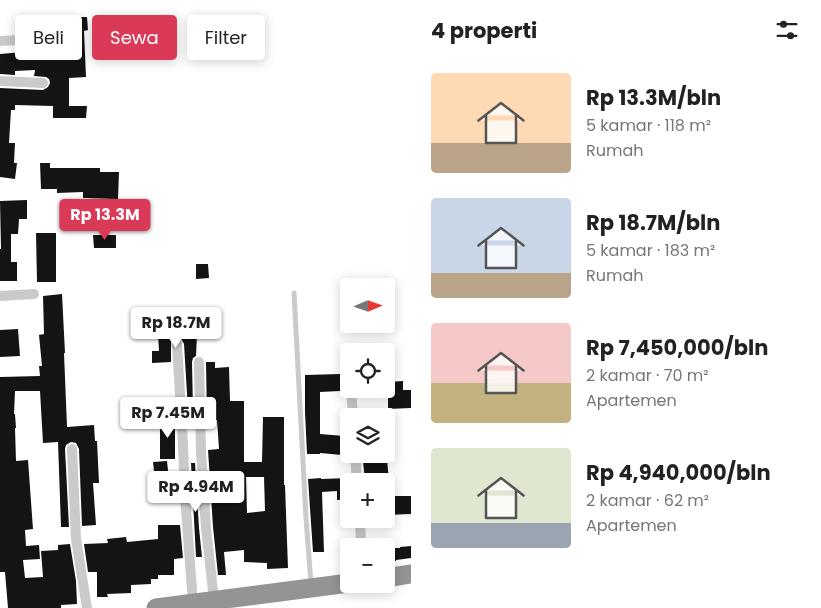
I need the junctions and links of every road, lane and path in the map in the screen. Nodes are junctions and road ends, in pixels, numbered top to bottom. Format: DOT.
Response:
graph roads {
  1 [pos="15,40"];
  2 [pos="0,41"];
  3 [pos="0,81"];
  4 [pos="43,83"];
  5 [pos="294,293"];
  6 [pos="34,294"];
  7 [pos="0,296"];
  8 [pos="177,344"];
  9 [pos="199,362"];
  10 [pos="72,449"];
  11 [pos="411,574"];
  12 [pos="395,577"];
  13 [pos="340,584"];
  14 [pos="311,587"];
  15 [pos="214,600"];
  16 [pos="249,602"];
  17 [pos="193,603"];
  18 [pos="87,608"];
  19 [pos="156,608"];
  1 -- 2 [label="street"];
  3 -- 4 [label="street"];
  5 -- 14 [label="lane"];
  6 -- 7 [label="street"];
  8 -- 17 [label="street"];
  9 -- 15 [label="street"];
  10 -- 18 [label="street"];
  11 -- 12 [label="highway"];
  13 -- 14 [label="highway"];
  14 -- 16 [label="highway"];
  15 -- 16 [label="highway"];
  15 -- 17 [label="highway"];
  17 -- 19 [label="highway"];
}
